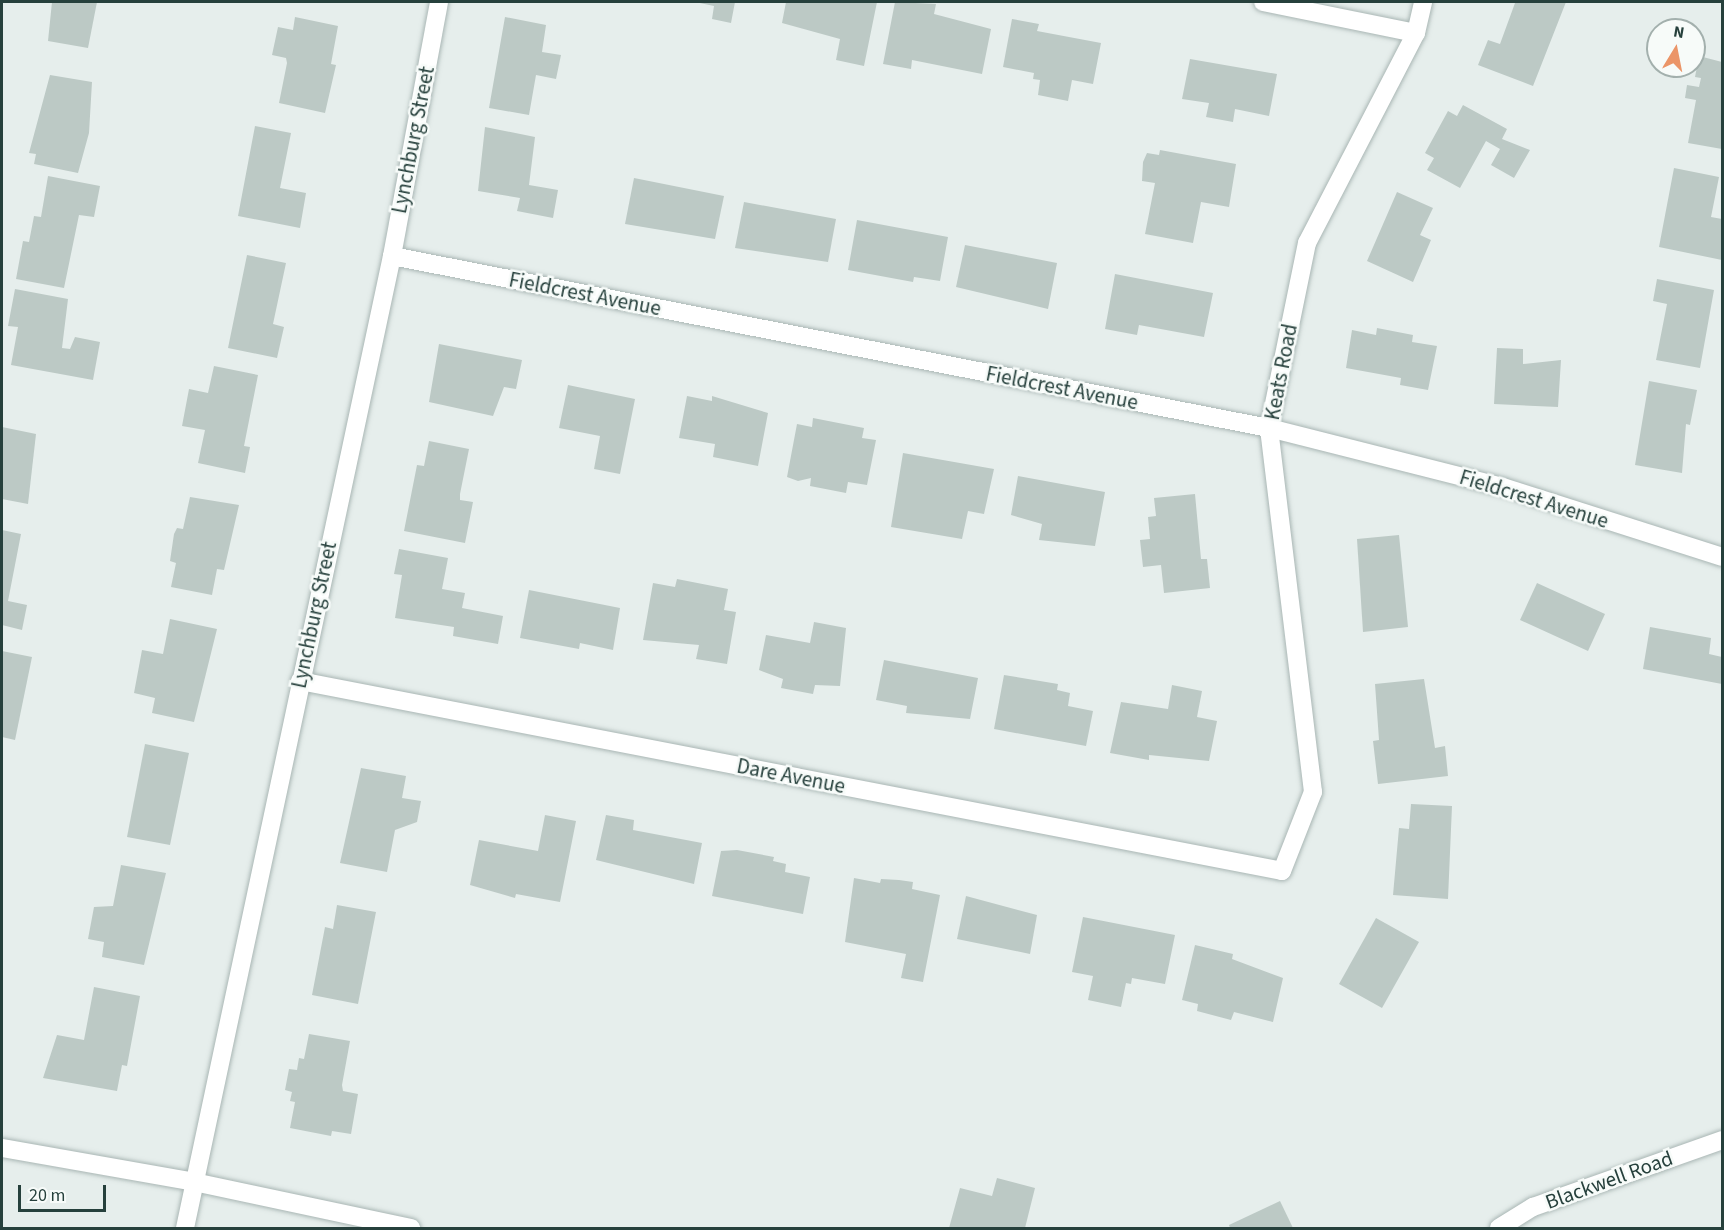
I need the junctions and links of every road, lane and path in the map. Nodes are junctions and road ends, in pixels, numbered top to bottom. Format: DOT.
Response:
graph roads {
  1 [pos="439,2"];
  2 [pos="1263,2"];
  3 [pos="1423,2"];
  4 [pos="1416,33"];
  5 [pos="392,256"];
  6 [pos="1269,428"];
  7 [pos="1722,557"];
  8 [pos="300,681"];
  9 [pos="1282,871"];
  10 [pos="1722,1140"];
  11 [pos="2,1148"];
  12 [pos="194,1182"];
  13 [pos="185,1228"];
  14 [pos="411,1228"];
  15 [pos="1499,1228"];
  1 -- 5 [label="street, Lynchburg Street"];
  2 -- 4 [label="street"];
  3 -- 4 [label="street, Keats Road"];
  4 -- 6 [label="street, Keats Road"];
  5 -- 6 [label="street, Fieldcrest Avenue"];
  5 -- 8 [label="street, Lynchburg Street"];
  6 -- 7 [label="street, Fieldcrest Avenue"];
  6 -- 9 [label="street, Keats Road"];
  8 -- 9 [label="street, Dare Avenue"];
  8 -- 12 [label="street, Lynchburg Street"];
  10 -- 15 [label="street, Blackwell Road"];
  11 -- 12 [label="street"];
  12 -- 13 [label="street, Lynchburg Street"];
  12 -- 14 [label="street"];
}
